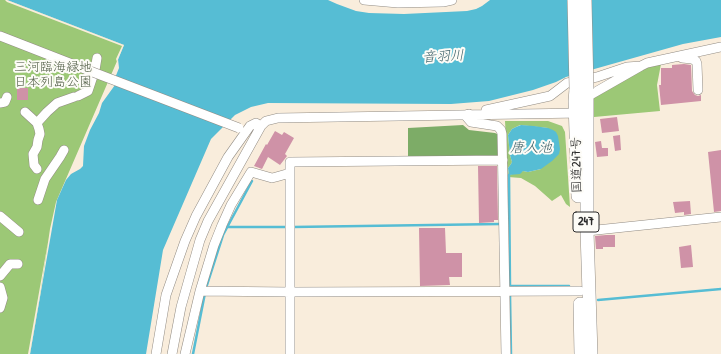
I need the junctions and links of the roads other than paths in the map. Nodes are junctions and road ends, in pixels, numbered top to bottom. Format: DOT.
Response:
graph roads {
  1 [pos="364,0"];
  2 [pos="452,0"];
  3 [pos="574,0"];
  4 [pos="585,0"];
  5 [pos="397,2"];
  6 [pos="0,36"];
  7 [pos="721,48"];
  8 [pos="676,57"];
  9 [pos="97,58"];
  10 [pos="640,66"];
  11 [pos="102,73"];
  12 [pos="698,90"];
  13 [pos="88,91"];
  14 [pos="583,91"];
  15 [pos="25,112"];
  16 [pos="581,113"];
  17 [pos="465,115"];
  18 [pos="38,123"];
  19 [pos="261,126"];
  20 [pos="243,129"];
  21 [pos="63,149"];
  22 [pos="502,160"];
  23 [pos="37,169"];
  24 [pos="290,173"];
  25 [pos="38,200"];
  26 [pos="0,216"];
  27 [pos="721,217"];
  28 [pos="586,231"];
  29 [pos="20,232"];
  30 [pos="18,264"];
  31 [pos="0,276"];
  32 [pos="0,287"];
  33 [pos="200,291"];
  34 [pos="504,291"];
  35 [pos="580,291"];
  36 [pos="291,292"];
  37 [pos="0,308"];
  38 [pos="156,354"];
  39 [pos="172,354"];
  40 [pos="185,354"];
  41 [pos="290,354"];
  42 [pos="506,354"];
  43 [pos="581,354"];
  44 [pos="591,354"];
  1 -- 5 [label="street"];
  2 -- 5 [label="street"];
  3 -- 14 [label="highway, 国道247号 / 247, bridge"];
  4 -- 14 [label="highway, 国道247号 / 247, bridge"];
  6 -- 20 [label="street, bridge"];
  7 -- 8 [label="street"];
  8 -- 10 [label="street"];
  8 -- 12 [label="street"];
  9 -- 13 [label="street"];
  10 -- 14 [label="street"];
  10 -- 17 [label="street"];
  11 -- 13 [label="street"];
  13 -- 18 [label="street"];
  14 -- 16 [label="highway, 国道247号 / 247"];
  15 -- 18 [label="street"];
  16 -- 17 [label="street"];
  16 -- 28 [label="highway, 国道247号 / 247"];
  16 -- 35 [label="highway, 国道247号 / 247"];
  17 -- 19 [label="street"];
  17 -- 22 [label="street"];
  18 -- 23 [label="street"];
  19 -- 20 [label="street"];
  19 -- 39 [label="street"];
  20 -- 38 [label="street"];
  21 -- 25 [label="street"];
  22 -- 24 [label="street"];
  22 -- 34 [label="street"];
  24 -- 33 [label="street"];
  24 -- 36 [label="street"];
  26 -- 29 [label="street"];
  27 -- 28 [label="street"];
  28 -- 44 [label="highway, 国道247号 / 247"];
  30 -- 31 [label="street"];
  32 -- 37 [label="street"];
  33 -- 36 [label="street"];
  33 -- 40 [label="street"];
  34 -- 35 [label="street"];
  34 -- 36 [label="street"];
  34 -- 42 [label="street"];
  35 -- 43 [label="highway, 国道247号 / 247"];
  36 -- 41 [label="street"];
}
